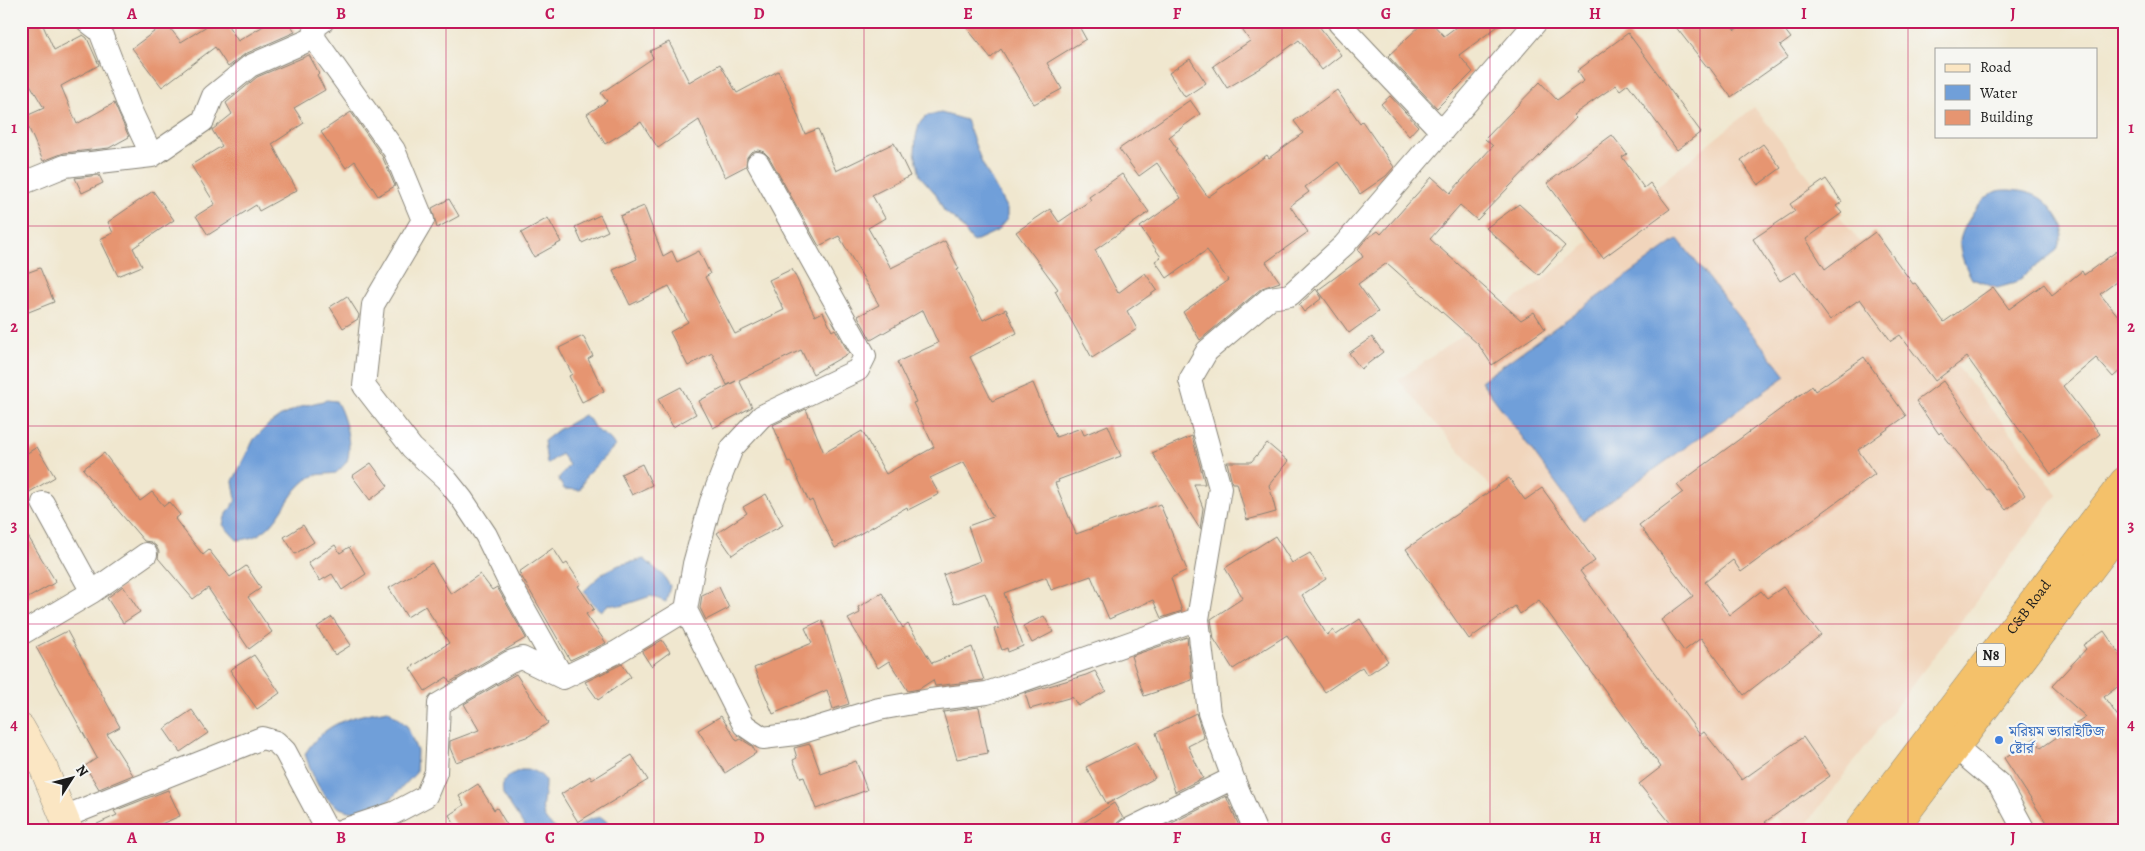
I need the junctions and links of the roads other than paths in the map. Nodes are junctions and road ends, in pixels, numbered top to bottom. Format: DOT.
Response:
graph roads {
  1 [pos="87,21"];
  2 [pos="1537,21"];
  3 [pos="1340,23"];
  4 [pos="319,30"];
  5 [pos="1442,132"];
  6 [pos="152,156"];
  7 [pos="758,163"];
  8 [pos="21,184"];
  9 [pos="2124,481"];
  10 [pos="43,503"];
  11 [pos="2124,525"];
  12 [pos="146,554"];
  13 [pos="92,592"];
  14 [pos="686,610"];
  15 [pos="1198,619"];
  16 [pos="21,634"];
  17 [pos="563,678"];
  18 [pos="21,728"];
  19 [pos="1955,747"];
  20 [pos="1233,778"];
  21 [pos="394,822"];
  22 [pos="67,824"];
  23 [pos="331,830"];
  24 [pos="343,830"];
  25 [pos="1128,830"];
  26 [pos="1255,830"];
  27 [pos="1859,830"];
  28 [pos="1892,830"];
  29 [pos="2024,830"];
  1 -- 6 [label="street"];
  2 -- 5 [label="street"];
  3 -- 5 [label="street"];
  4 -- 6 [label="street"];
  4 -- 17 [label="street"];
  5 -- 15 [label="street"];
  6 -- 8 [label="street"];
  7 -- 14 [label="street"];
  9 -- 27 [label="highway, C&B Road / N8"];
  10 -- 13 [label="street"];
  11 -- 19 [label="highway, C&B Road / N8"];
  12 -- 13 [label="street"];
  13 -- 16 [label="street"];
  14 -- 15 [label="street"];
  14 -- 17 [label="street"];
  15 -- 20 [label="street"];
  17 -- 21 [label="street"];
  18 -- 22 [label="main road"];
  19 -- 28 [label="highway, C&B Road / N8"];
  19 -- 29 [label="street"];
  20 -- 25 [label="street"];
  20 -- 26 [label="street"];
  21 -- 24 [label="street"];
  22 -- 23 [label="street"];
}
